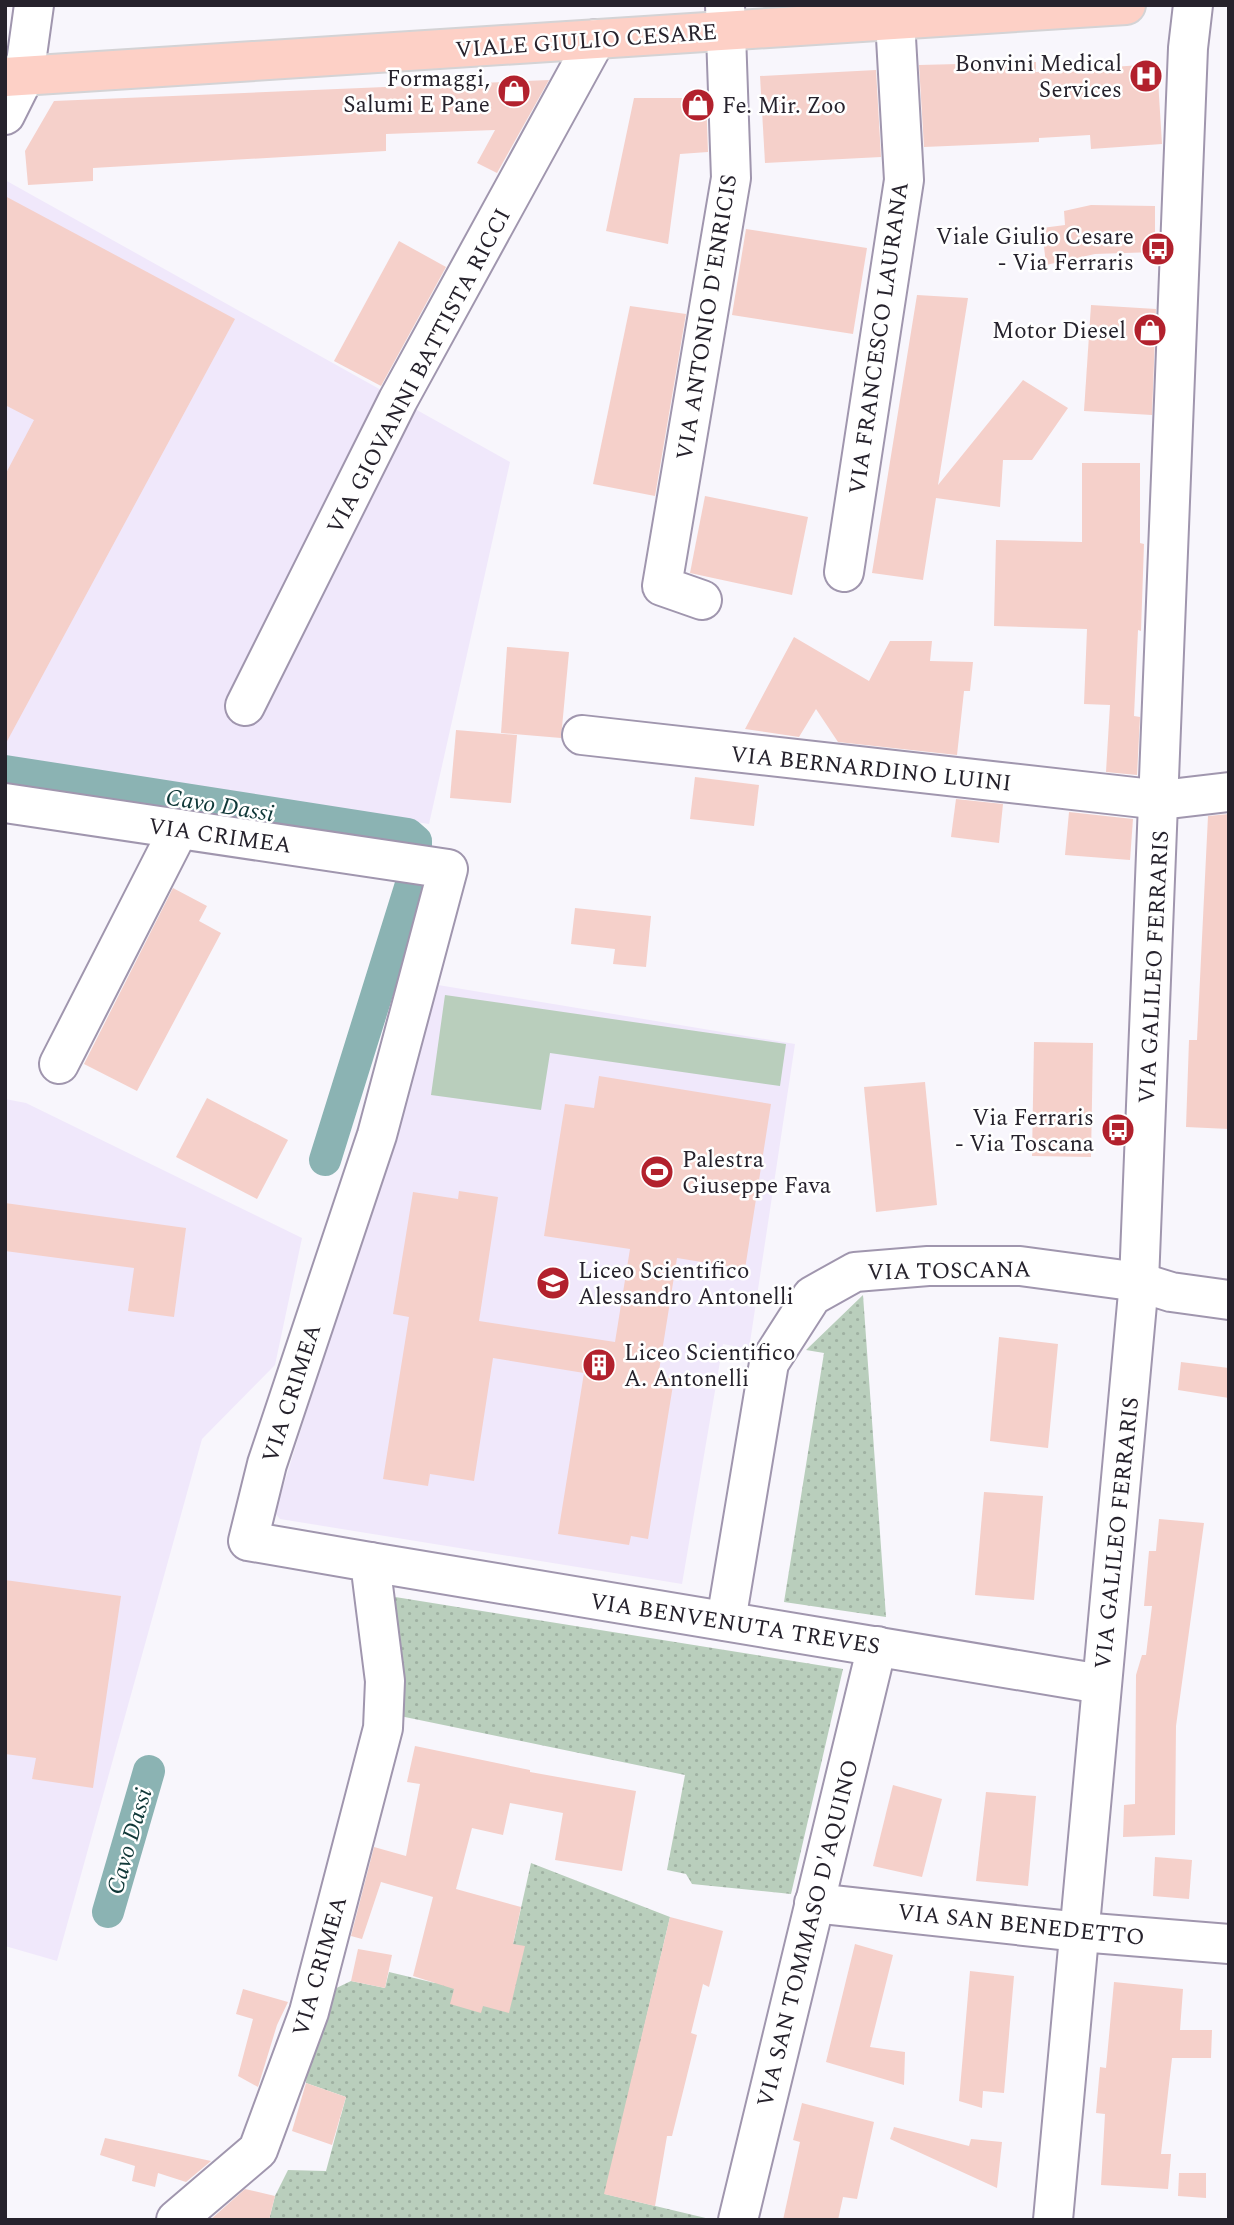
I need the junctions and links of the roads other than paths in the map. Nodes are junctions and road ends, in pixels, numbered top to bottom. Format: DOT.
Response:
graph roads {
  1 [pos="34,5"];
  2 [pos="1126,5"];
  3 [pos="1193,5"];
  4 [pos="725,18"];
  5 [pos="895,20"];
  6 [pos="596,39"];
  7 [pos="15,77"];
  8 [pos="5,116"];
  9 [pos="844,572"];
  10 [pos="702,600"];
  11 [pos="245,706"];
  12 [pos="582,735"];
  13 [pos="1229,792"];
  14 [pos="1160,800"];
  15 [pos="5,803"];
  16 [pos="179,829"];
  17 [pos="59,1064"];
  18 [pos="1139,1282"];
  19 [pos="1229,1300"];
  20 [pos="370,1562"];
  21 [pos="726,1621"];
  22 [pos="877,1646"];
  23 [pos="1101,1684"];
  24 [pos="814,1903"];
  25 [pos="1080,1932"];
  26 [pos="1229,1944"];
  27 [pos="176,2220"];
  28 [pos="738,2220"];
  29 [pos="1053,2220"];
  1 -- 7 [label="street"];
  2 -- 5 [label="main road, VIALE GIULIO CESARE"];
  3 -- 14 [label="street, VIA GALILEO FERRARIS"];
  4 -- 5 [label="main road, VIALE GIULIO CESARE"];
  4 -- 6 [label="main road, VIALE GIULIO CESARE"];
  4 -- 10 [label="street, VIA ANTONIO D'ENRICIS"];
  5 -- 9 [label="street, VIA FRANCESCO LAURANA"];
  6 -- 7 [label="main road, VIALE GIULIO CESARE"];
  6 -- 11 [label="street, VIA GIOVANNI BATTISTA RICCI"];
  7 -- 8 [label="street"];
  12 -- 14 [label="street, VIA BERNARDINO LUINI"];
  13 -- 14 [label="street, VIA BERNARDINO LUINI"];
  14 -- 18 [label="street, VIA GALILEO FERRARIS"];
  15 -- 16 [label="street, VIA CRIMEA"];
  16 -- 17 [label="street"];
  16 -- 20 [label="street, VIA CRIMEA"];
  18 -- 19 [label="street, VIA TOSCANA"];
  18 -- 21 [label="street, VIA TOSCANA"];
  18 -- 23 [label="street, VIA GALILEO FERRARIS"];
  20 -- 21 [label="street, VIA BENVENUTA TREVES"];
  20 -- 27 [label="street, VIA CRIMEA"];
  21 -- 22 [label="street, VIA BENVENUTA TREVES"];
  22 -- 23 [label="street, VIA BENVENUTA TREVES"];
  22 -- 24 [label="street, VIA SAN TOMMASO D'AQUINO"];
  23 -- 25 [label="street, VIA GALILEO FERRARIS"];
  24 -- 25 [label="street, VIA SAN BENEDETTO"];
  24 -- 28 [label="street, VIA SAN TOMMASO D'AQUINO"];
  25 -- 26 [label="street, VIA SAN BENEDETTO"];
  25 -- 29 [label="street, VIA GALILEO FERRARIS"];
}
